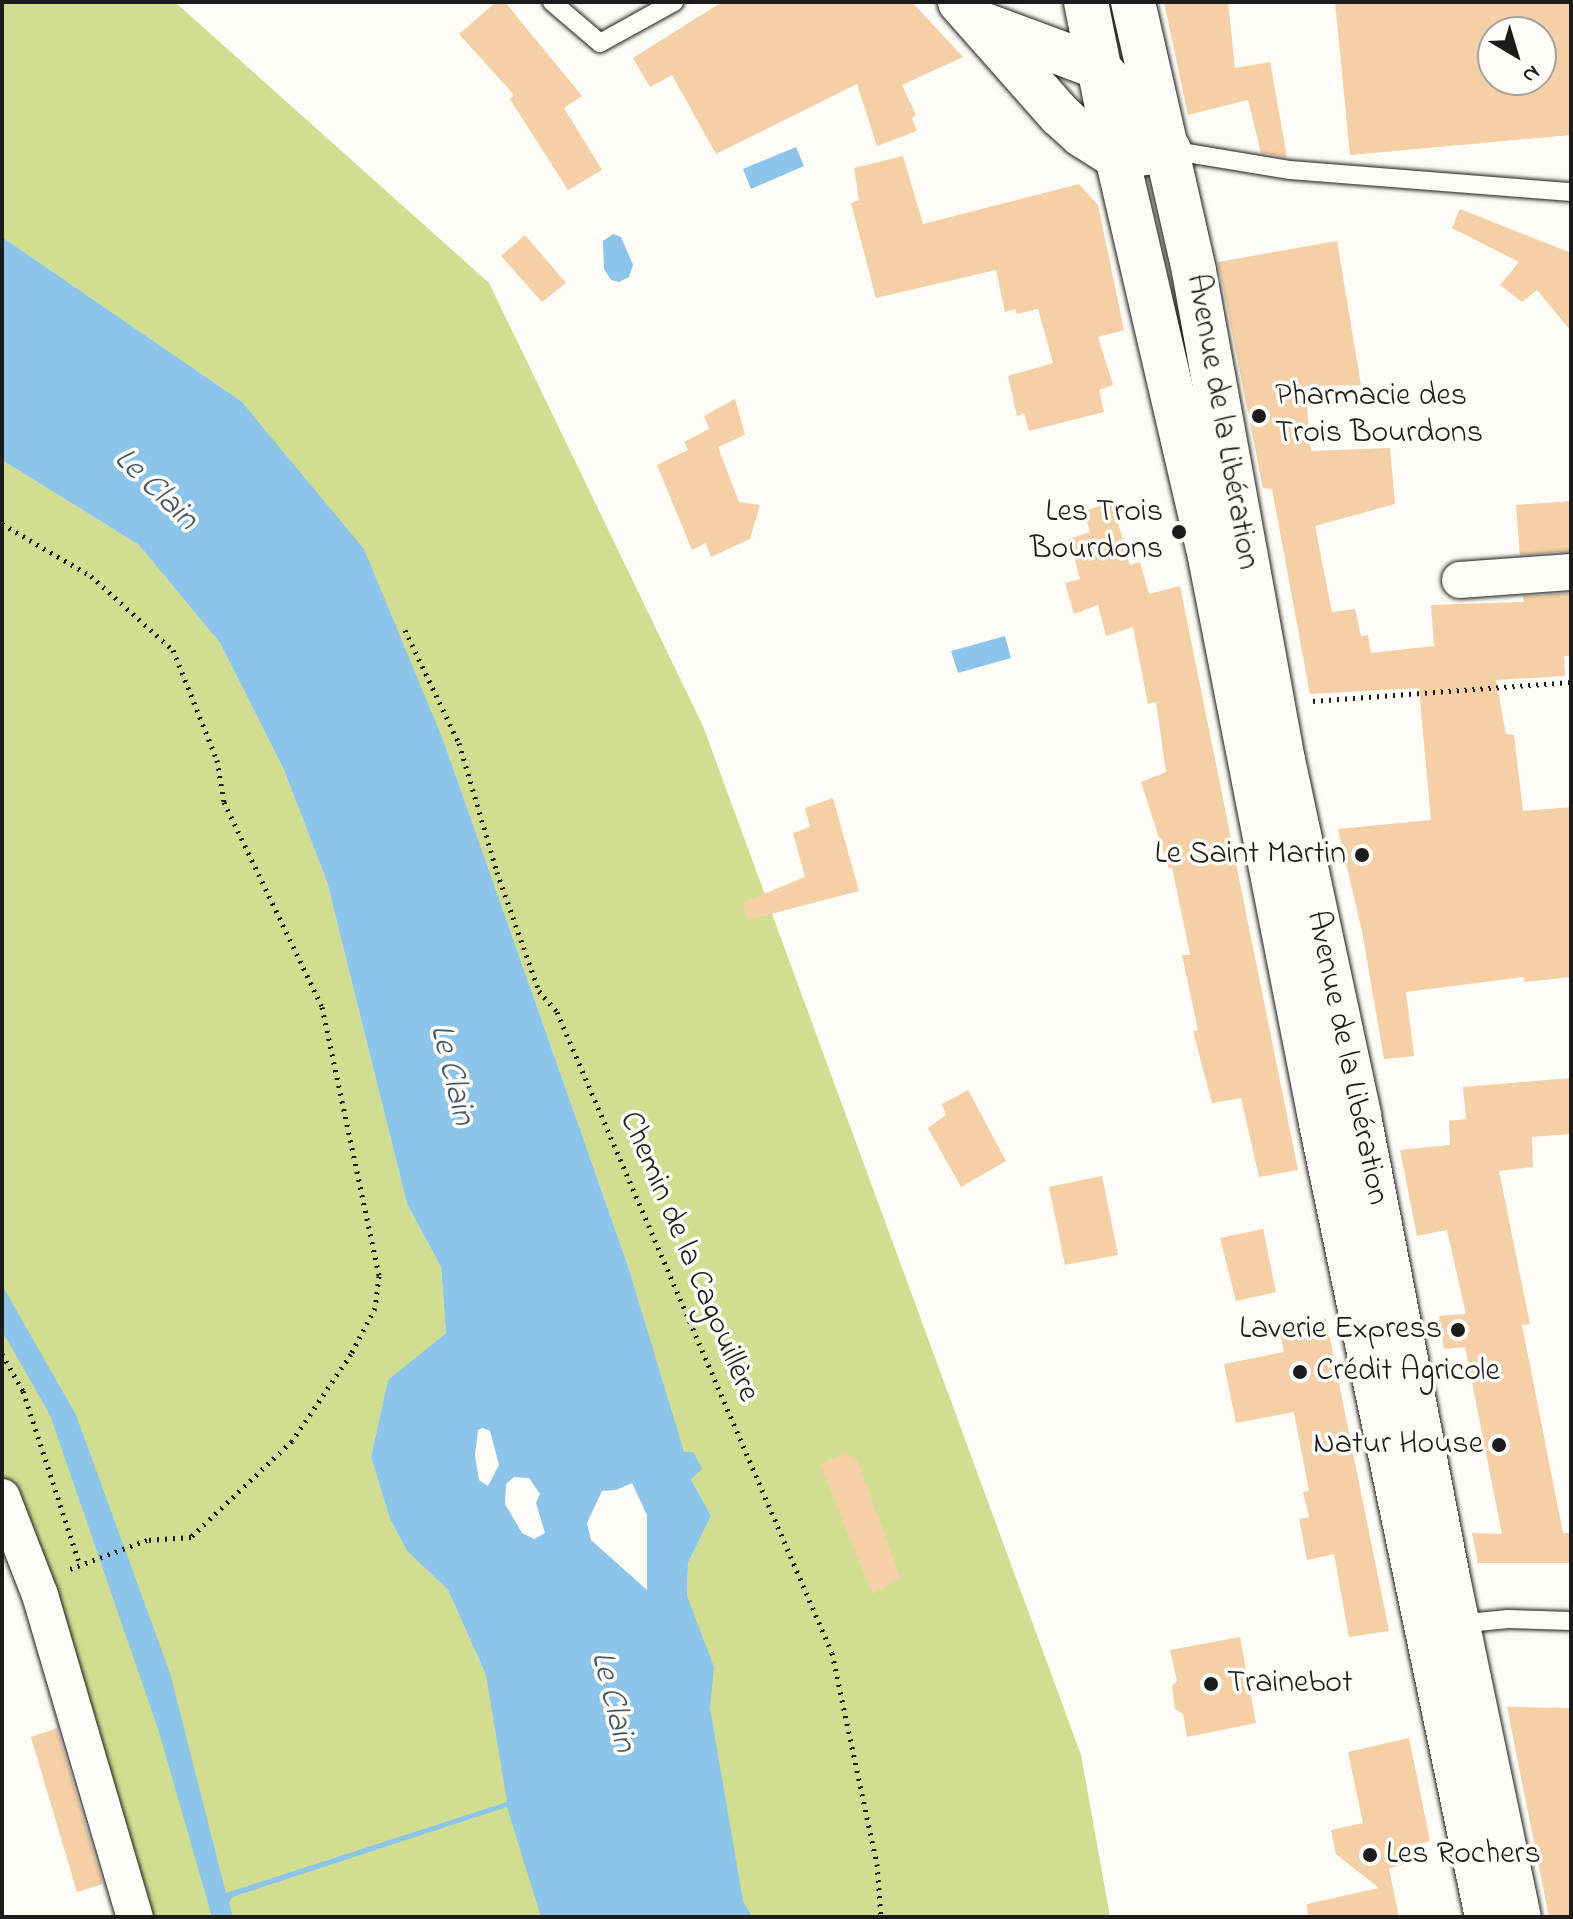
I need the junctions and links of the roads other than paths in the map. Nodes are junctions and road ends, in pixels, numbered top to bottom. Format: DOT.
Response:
graph roads {
  1 [pos="552,2"];
  2 [pos="674,2"];
  3 [pos="1086,2"];
  4 [pos="1133,2"];
  5 [pos="970,13"];
  6 [pos="1098,67"];
  7 [pos="1169,150"];
  8 [pos="1117,157"];
  9 [pos="1571,192"];
  10 [pos="1207,455"];
  11 [pos="1571,572"];
  12 [pos="1460,580"];
  13 [pos="1289,871"];
  14 [pos="2,1497"];
  15 [pos="1571,1621"];
  16 [pos="1442,1627"];
  17 [pos="1491,1859"];
  18 [pos="135,1917"];
  19 [pos="1487,1917"];
  20 [pos="1519,1917"];
  1 -- 2 [label="lane"];
  3 -- 6 [label="main road, Avenue de la Libération"];
  4 -- 7 [label="main road, Avenue de la Libération"];
  5 -- 6 [label="main road"];
  5 -- 8 [label="main road"];
  6 -- 7 [label="main road"];
  6 -- 8 [label="main road, Avenue de la Libération"];
  7 -- 8 [label="main road"];
  7 -- 9 [label="lane"];
  7 -- 10 [label="main road, Avenue de la Libération"];
  8 -- 10 [label="main road, Avenue de la Libération"];
  10 -- 13 [label="main road, Avenue de la Libération"];
  10 -- 13 [label="main road, Avenue de la Libération"];
  11 -- 12 [label="street"];
  13 -- 16 [label="main road, Avenue de la Libération"];
  14 -- 18 [label="street"];
  15 -- 16 [label="lane"];
  16 -- 17 [label="main road, Avenue de la Libération"];
  17 -- 19 [label="main road, Avenue de la Libération"];
  17 -- 20 [label="main road, Avenue de la Libération"];
}
